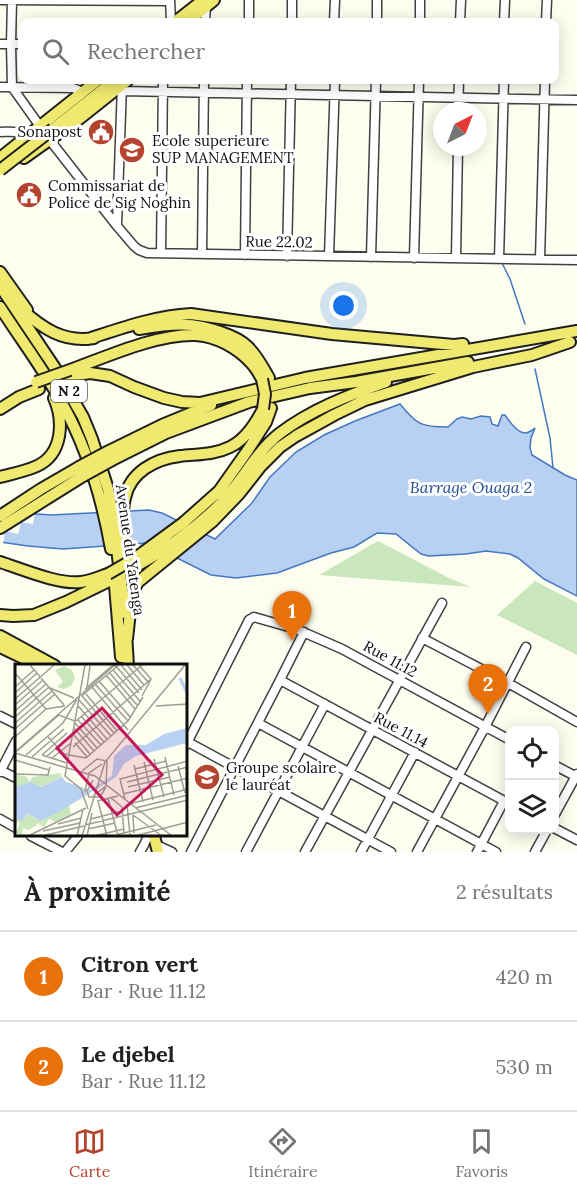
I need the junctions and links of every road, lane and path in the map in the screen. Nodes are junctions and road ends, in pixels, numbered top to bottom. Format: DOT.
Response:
graph roads {
  1 [pos="0,0"];
  2 [pos="12,0"];
  3 [pos="249,0"];
  4 [pos="292,0"];
  5 [pos="334,0"];
  6 [pos="377,0"];
  7 [pos="420,0"];
  8 [pos="461,0"];
  9 [pos="505,0"];
  10 [pos="547,0"];
  11 [pos="170,1"];
  12 [pos="208,2"];
  13 [pos="178,18"];
  14 [pos="184,18"];
  15 [pos="206,18"];
  16 [pos="249,18"];
  17 [pos="291,18"];
  18 [pos="334,18"];
  19 [pos="376,18"];
  20 [pos="420,18"];
  21 [pos="460,18"];
  22 [pos="504,18"];
  23 [pos="546,18"];
  24 [pos="0,44"];
  25 [pos="10,44"];
  26 [pos="18,44"];
  27 [pos="93,84"];
  28 [pos="103,84"];
  29 [pos="122,84"];
  30 [pos="163,84"];
  31 [pos="204,84"];
  32 [pos="247,84"];
  33 [pos="291,84"];
  34 [pos="335,84"];
  35 [pos="376,84"];
  36 [pos="419,84"];
  37 [pos="459,84"];
  38 [pos="504,84"];
  39 [pos="545,84"];
  40 [pos="0,87"];
  41 [pos="12,87"];
  42 [pos="163,92"];
  43 [pos="204,92"];
  44 [pos="81,93"];
  45 [pos="246,93"];
  46 [pos="290,94"];
  47 [pos="334,95"];
  48 [pos="375,96"];
  49 [pos="418,97"];
  50 [pos="458,98"];
  51 [pos="503,98"];
  52 [pos="545,99"];
  53 [pos="577,100"];
  54 [pos="458,102"];
  55 [pos="41,126"];
  56 [pos="0,132"];
  57 [pos="26,137"];
  58 [pos="50,139"];
  59 [pos="458,156"];
  60 [pos="0,158"];
  61 [pos="0,164"];
  62 [pos="0,170"];
  63 [pos="0,176"];
  64 [pos="117,226"];
  65 [pos="161,253"];
  66 [pos="202,254"];
  67 [pos="245,255"];
  68 [pos="287,256"];
  69 [pos="329,256"];
  70 [pos="372,257"];
  71 [pos="414,258"];
  72 [pos="456,258"];
  73 [pos="499,259"];
  74 [pos="540,259"];
  75 [pos="577,260"];
  76 [pos="0,272"];
  77 [pos="0,285"];
  78 [pos="1,311"];
  79 [pos="36,322"];
  80 [pos="574,337"];
  81 [pos="88,339"];
  82 [pos="42,370"];
  83 [pos="419,371"];
  84 [pos="71,373"];
  85 [pos="266,379"];
  86 [pos="37,385"];
  87 [pos="245,392"];
  88 [pos="0,400"];
  89 [pos="0,409"];
  90 [pos="267,409"];
  91 [pos="111,455"];
  92 [pos="81,471"];
  93 [pos="0,477"];
  94 [pos="113,509"];
  95 [pos="0,516"];
  96 [pos="193,527"];
  97 [pos="0,528"];
  98 [pos="117,547"];
  99 [pos="161,552"];
  100 [pos="0,562"];
  101 [pos="109,577"];
  102 [pos="442,603"];
  103 [pos="0,615"];
  104 [pos="304,632"];
  105 [pos="0,636"];
  106 [pos="422,638"];
  107 [pos="127,639"];
  108 [pos="526,646"];
  109 [pos="0,647"];
  110 [pos="36,664"];
  111 [pos="51,664"];
  112 [pos="121,664"];
  113 [pos="128,664"];
  114 [pos="280,680"];
  115 [pos="399,680"];
  116 [pos="508,683"];
  117 [pos="325,704"];
  118 [pos="0,716"];
  119 [pos="258,723"];
  120 [pos="577,723"];
  121 [pos="15,724"];
  122 [pos="485,727"];
  123 [pos="372,729"];
  124 [pos="505,737"];
  125 [pos="188,739"];
  126 [pos="15,743"];
  127 [pos="188,744"];
  128 [pos="302,748"];
  129 [pos="415,752"];
  130 [pos="559,767"];
  131 [pos="235,768"];
  132 [pos="0,771"];
  133 [pos="348,773"];
  134 [pos="459,776"];
  135 [pos="577,776"];
  136 [pos="15,778"];
  137 [pos="279,791"];
  138 [pos="392,796"];
  139 [pos="505,801"];
  140 [pos="505,805"];
  141 [pos="559,809"];
  142 [pos="324,816"];
  143 [pos="0,819"];
  144 [pos="435,819"];
  145 [pos="15,827"];
  146 [pos="559,830"];
  147 [pos="545,834"];
  148 [pos="33,837"];
  149 [pos="77,837"];
  150 [pos="367,839"];
  151 [pos="577,840"];
  152 [pos="150,848"];
  153 [pos="479,848"];
  154 [pos="63,852"];
  155 [pos="172,852"];
  156 [pos="190,852"];
  157 [pos="246,852"];
  158 [pos="304,852"];
  159 [pos="361,852"];
  160 [pos="391,852"];
  161 [pos="417,852"];
  162 [pos="496,852"];
  163 [pos="535,852"];
  1 -- 2 [label="street"];
  2 -- 11 [label="street"];
  2 -- 25 [label="street"];
  3 -- 16 [label="street"];
  4 -- 17 [label="street"];
  5 -- 18 [label="street"];
  6 -- 19 [label="street"];
  7 -- 20 [label="street"];
  8 -- 21 [label="street"];
  9 -- 22 [label="street"];
  10 -- 23 [label="street"];
  11 -- 13 [label="street"];
  12 -- 14 [label="main road"];
  12 -- 15 [label="street"];
  24 -- 25 [label="street"];
  25 -- 26 [label="street"];
  25 -- 41 [label="street"];
  27 -- 44 [label="main road"];
  28 -- 61 [label="main road, bridge"];
  29 -- 42 [label="street"];
  29 -- 58 [label="main road"];
  29 -- 62 [label="main road, bridge"];
  29 -- 64 [label="street"];
  30 -- 42 [label="street"];
  31 -- 43 [label="street"];
  32 -- 45 [label="street"];
  33 -- 46 [label="street"];
  34 -- 47 [label="street"];
  35 -- 48 [label="street"];
  36 -- 49 [label="street"];
  37 -- 50 [label="street"];
  38 -- 51 [label="street"];
  39 -- 52 [label="street"];
  40 -- 41 [label="street"];
  41 -- 44 [label="street"];
  41 -- 55 [label="street, Rue 22.02"];
  42 -- 43 [label="street"];
  42 -- 65 [label="street"];
  43 -- 45 [label="street"];
  43 -- 66 [label="street"];
  44 -- 55 [label="main road"];
  45 -- 46 [label="street"];
  45 -- 67 [label="street"];
  46 -- 47 [label="street"];
  46 -- 68 [label="street"];
  47 -- 48 [label="street"];
  47 -- 69 [label="street"];
  48 -- 49 [label="street"];
  48 -- 70 [label="street"];
  49 -- 50 [label="street"];
  49 -- 71 [label="street"];
  50 -- 51 [label="street"];
  50 -- 54 [label="street"];
  51 -- 52 [label="street"];
  51 -- 73 [label="street"];
  52 -- 53 [label="street"];
  52 -- 74 [label="street"];
  55 -- 57 [label="main road"];
  55 -- 58 [label="street, Rue 22.02"];
  56 -- 57 [label="street"];
  57 -- 60 [label="main road"];
  58 -- 63 [label="main road"];
  58 -- 64 [label="street, Rue 22.02"];
  59 -- 72 [label="street"];
  64 -- 65 [label="street, Rue 22.02"];
  65 -- 66 [label="street, Rue 22.02"];
  66 -- 67 [label="street, Rue 22.02"];
  67 -- 68 [label="street, Rue 22.02"];
  68 -- 69 [label="street, Rue 22.02"];
  69 -- 70 [label="street, Rue 22.02"];
  70 -- 71 [label="street, Rue 22.02"];
  71 -- 72 [label="street, Rue 22.02"];
  72 -- 73 [label="street, Rue 22.02"];
  73 -- 74 [label="street, Rue 22.02"];
  74 -- 75 [label="street, Rue 22.02"];
  76 -- 79 [label="main road"];
  77 -- 79 [label="main road"];
  77 -- 94 [label="main road, Avenue du Yatenga / N 2"];
  78 -- 82 [label="main road, Avenue du Yatenga / N 2"];
  79 -- 81 [label="main road"];
  80 -- 81 [label="main road"];
  80 -- 83 [label="main road"];
  80 -- 87 [label="main road"];
  80 -- 96 [label="main road"];
  81 -- 85 [label="main road"];
  82 -- 93 [label="main road"];
  82 -- 94 [label="main road, Avenue du Yatenga / N 2"];
  83 -- 91 [label="main road"];
  83 -- 96 [label="main road"];
  84 -- 85 [label="main road"];
  84 -- 86 [label="main road"];
  84 -- 87 [label="main road"];
  85 -- 90 [label="main road, bridge"];
  86 -- 88 [label="main road"];
  86 -- 89 [label="main road"];
  87 -- 91 [label="main road"];
  90 -- 94 [label="main road"];
  90 -- 96 [label="main road"];
  91 -- 92 [label="main road, bridge"];
  92 -- 95 [label="main road"];
  92 -- 97 [label="main road"];
  94 -- 98 [label="main road, Avenue du Yatenga / N 2"];
  94 -- 98 [label="main road"];
  96 -- 99 [label="main road"];
  96 -- 99 [label="main road"];
  98 -- 107 [label="main road, Avenue du Yatenga"];
  98 -- 112 [label="main road, Avenue du Yatenga / N 2"];
  99 -- 101 [label="main road, bridge"];
  99 -- 107 [label="main road"];
  100 -- 101 [label="main road"];
  101 -- 103 [label="main road"];
  102 -- 106 [label="street"];
  104 -- 114 [label="street"];
  104 -- 115 [label="street, Rue 11.12"];
  104 -- 125 [label="street, Rue 11.12"];
  105 -- 111 [label="main road"];
  106 -- 115 [label="street"];
  106 -- 116 [label="street"];
  107 -- 113 [label="main road, Avenue du Yatenga"];
  108 -- 116 [label="street"];
  109 -- 110 [label="main road"];
  114 -- 117 [label="street, Rue 11.14"];
  114 -- 119 [label="street"];
  115 -- 122 [label="street, Rue 11.12"];
  115 -- 123 [label="street"];
  116 -- 120 [label="street"];
  116 -- 122 [label="street"];
  117 -- 123 [label="street, Rue 11.14"];
  117 -- 128 [label="street"];
  118 -- 121 [label="street"];
  119 -- 128 [label="street"];
  119 -- 131 [label="street"];
  122 -- 124 [label="street, Rue 11.12"];
  122 -- 134 [label="street"];
  123 -- 129 [label="street, Rue 11.14"];
  123 -- 133 [label="street"];
  126 -- 132 [label="street"];
  127 -- 131 [label="street"];
  128 -- 133 [label="street"];
  128 -- 137 [label="street"];
  129 -- 134 [label="street, Rue 11.14"];
  129 -- 138 [label="street"];
  130 -- 135 [label="street"];
  131 -- 137 [label="street"];
  131 -- 156 [label="street"];
  132 -- 136 [label="street"];
  133 -- 138 [label="street"];
  133 -- 142 [label="street"];
  134 -- 139 [label="street, Rue 11.14"];
  134 -- 144 [label="street"];
  135 -- 141 [label="street"];
  137 -- 142 [label="street"];
  137 -- 157 [label="street"];
  138 -- 144 [label="street"];
  138 -- 150 [label="street"];
  140 -- 153 [label="street"];
  142 -- 150 [label="street"];
  142 -- 158 [label="street"];
  143 -- 145 [label="street"];
  144 -- 153 [label="street"];
  144 -- 161 [label="street"];
  146 -- 151 [label="street"];
  147 -- 163 [label="street"];
  148 -- 154 [label="street"];
  149 -- 154 [label="street"];
  150 -- 159 [label="street"];
  150 -- 160 [label="street"];
  152 -- 155 [label="street"];
  153 -- 162 [label="street"];
}
